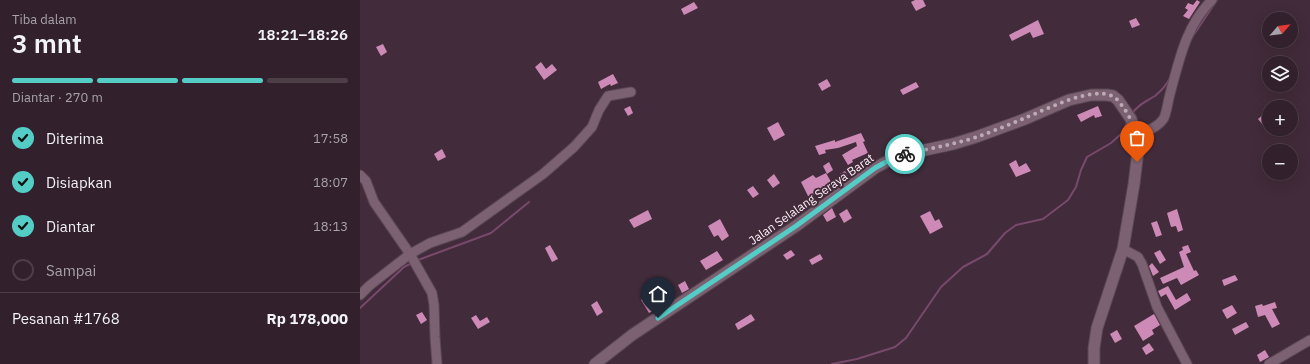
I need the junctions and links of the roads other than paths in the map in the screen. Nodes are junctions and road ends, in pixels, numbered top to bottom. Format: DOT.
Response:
graph roads {
  1 [pos="1212,0"];
  2 [pos="631,92"];
  3 [pos="1136,135"];
  4 [pos="360,175"];
  5 [pos="1123,248"];
  6 [pos="410,254"];
  7 [pos="360,295"];
  8 [pos="1310,340"];
  9 [pos="438,364"];
  10 [pos="595,364"];
  11 [pos="1094,364"];
  12 [pos="1187,364"];
  13 [pos="1269,364"];
  1 -- 3 [label="street"];
  2 -- 6 [label="street"];
  3 -- 5 [label="street, Jalan Selalang Seraya Barat"];
  3 -- 10 [label="street, Jalan Selalang Seraya Barat"];
  4 -- 6 [label="street"];
  5 -- 11 [label="street, Jalan Selalang Seraya Barat"];
  5 -- 12 [label="street"];
  6 -- 7 [label="street"];
  6 -- 9 [label="street"];
  8 -- 13 [label="street"];
}
